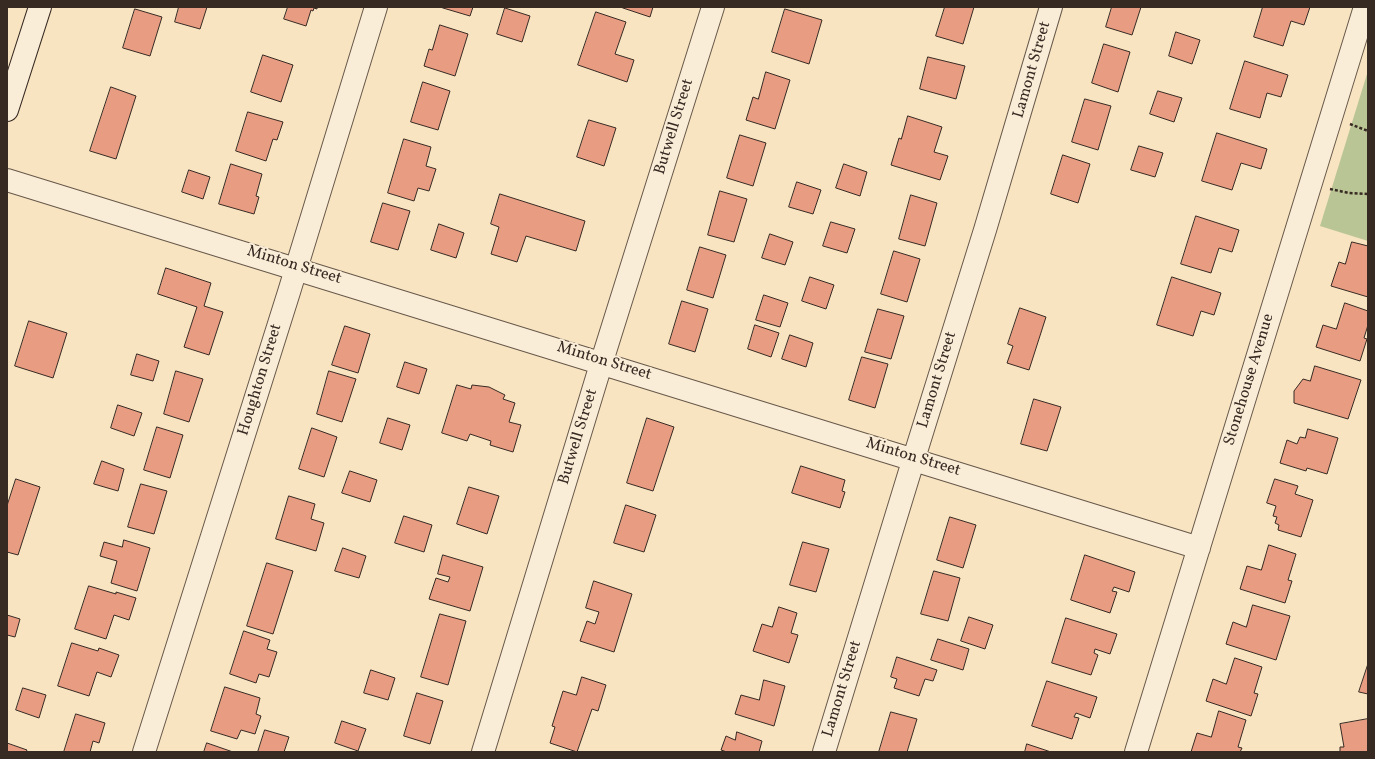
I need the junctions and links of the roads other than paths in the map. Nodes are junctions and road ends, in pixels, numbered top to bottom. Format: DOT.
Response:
graph roads {
  1 [pos="40,7"];
  2 [pos="376,7"];
  3 [pos="713,7"];
  4 [pos="1051,7"];
  5 [pos="1365,7"];
  6 [pos="7,110"];
  7 [pos="7,180"];
  8 [pos="297,267"];
  9 [pos="602,361"];
  10 [pos="914,458"];
  11 [pos="1199,548"];
  12 [pos="144,752"];
  13 [pos="483,752"];
  14 [pos="824,752"];
  15 [pos="1136,752"];
  1 -- 6 [label="street"];
  2 -- 8 [label="street, Houghton Street"];
  3 -- 9 [label="street, Butwell Street"];
  4 -- 10 [label="street, Lamont Street"];
  5 -- 11 [label="street, Stonehouse Avenue"];
  7 -- 8 [label="street, Minton Street"];
  8 -- 9 [label="street, Minton Street"];
  8 -- 12 [label="street, Houghton Street"];
  9 -- 10 [label="street, Minton Street"];
  9 -- 13 [label="street, Butwell Street"];
  10 -- 11 [label="street, Minton Street"];
  10 -- 14 [label="street, Lamont Street"];
  11 -- 15 [label="street, Stonehouse Avenue"];
}
